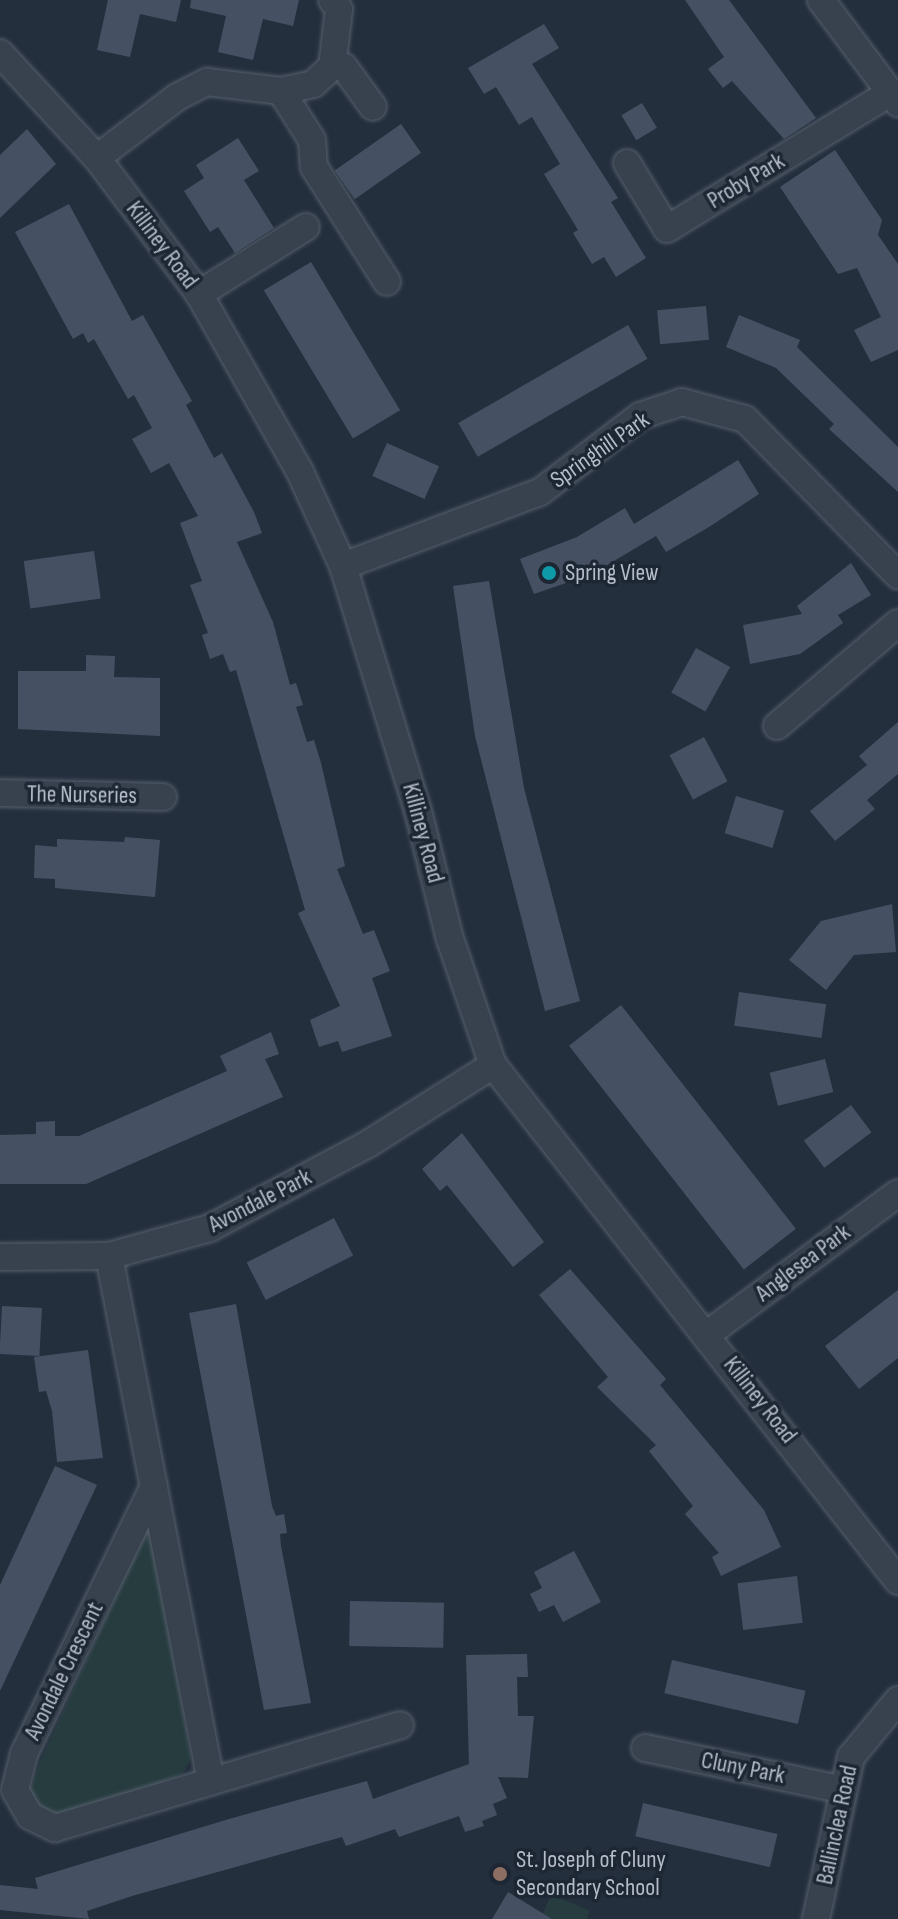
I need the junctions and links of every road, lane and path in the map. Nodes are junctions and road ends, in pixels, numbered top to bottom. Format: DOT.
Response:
graph roads {
  1 [pos="332,0"];
  2 [pos="821,0"];
  3 [pos="0,53"];
  4 [pos="332,67"];
  5 [pos="281,91"];
  6 [pos="894,98"];
  7 [pos="373,107"];
  8 [pos="97,158"];
  9 [pos="627,163"];
  10 [pos="306,227"];
  11 [pos="387,282"];
  12 [pos="199,294"];
  13 [pos="343,566"];
  14 [pos="898,575"];
  15 [pos="898,623"];
  16 [pos="777,726"];
  17 [pos="0,793"];
  18 [pos="163,797"];
  19 [pos="493,1065"];
  20 [pos="898,1193"];
  21 [pos="109,1256"];
  22 [pos="0,1257"];
  23 [pos="709,1333"];
  24 [pos="154,1486"];
  25 [pos="898,1581"];
  26 [pos="898,1700"];
  27 [pos="400,1725"];
  28 [pos="645,1748"];
  29 [pos="211,1781"];
  30 [pos="840,1789"];
  31 [pos="816,1919"];
  1 -- 4 [label="street"];
  2 -- 6 [label="street"];
  3 -- 8 [label="street, Killiney Road"];
  4 -- 5 [label="street"];
  4 -- 7 [label="street"];
  5 -- 8 [label="street"];
  5 -- 11 [label="street"];
  6 -- 9 [label="street, Proby Park"];
  8 -- 12 [label="street, Killiney Road"];
  10 -- 12 [label="street"];
  12 -- 13 [label="street, Killiney Road"];
  13 -- 14 [label="street, Springhill Park"];
  13 -- 19 [label="street, Killiney Road"];
  15 -- 16 [label="street"];
  17 -- 18 [label="street, The Nurseries"];
  19 -- 21 [label="street, Avondale Park"];
  19 -- 23 [label="street, Killiney Road"];
  20 -- 23 [label="street, Anglesea Park"];
  21 -- 22 [label="street, Avondale Park"];
  21 -- 24 [label="street"];
  23 -- 25 [label="street, Killiney Road"];
  24 -- 29 [label="street"];
  24 -- 29 [label="street, Avondale Crescent"];
  26 -- 30 [label="street, Ballinclea Road"];
  27 -- 29 [label="street, Avondale Crescent"];
  28 -- 30 [label="street, Cluny Park"];
  30 -- 31 [label="street, Ballinclea Road"];
}
